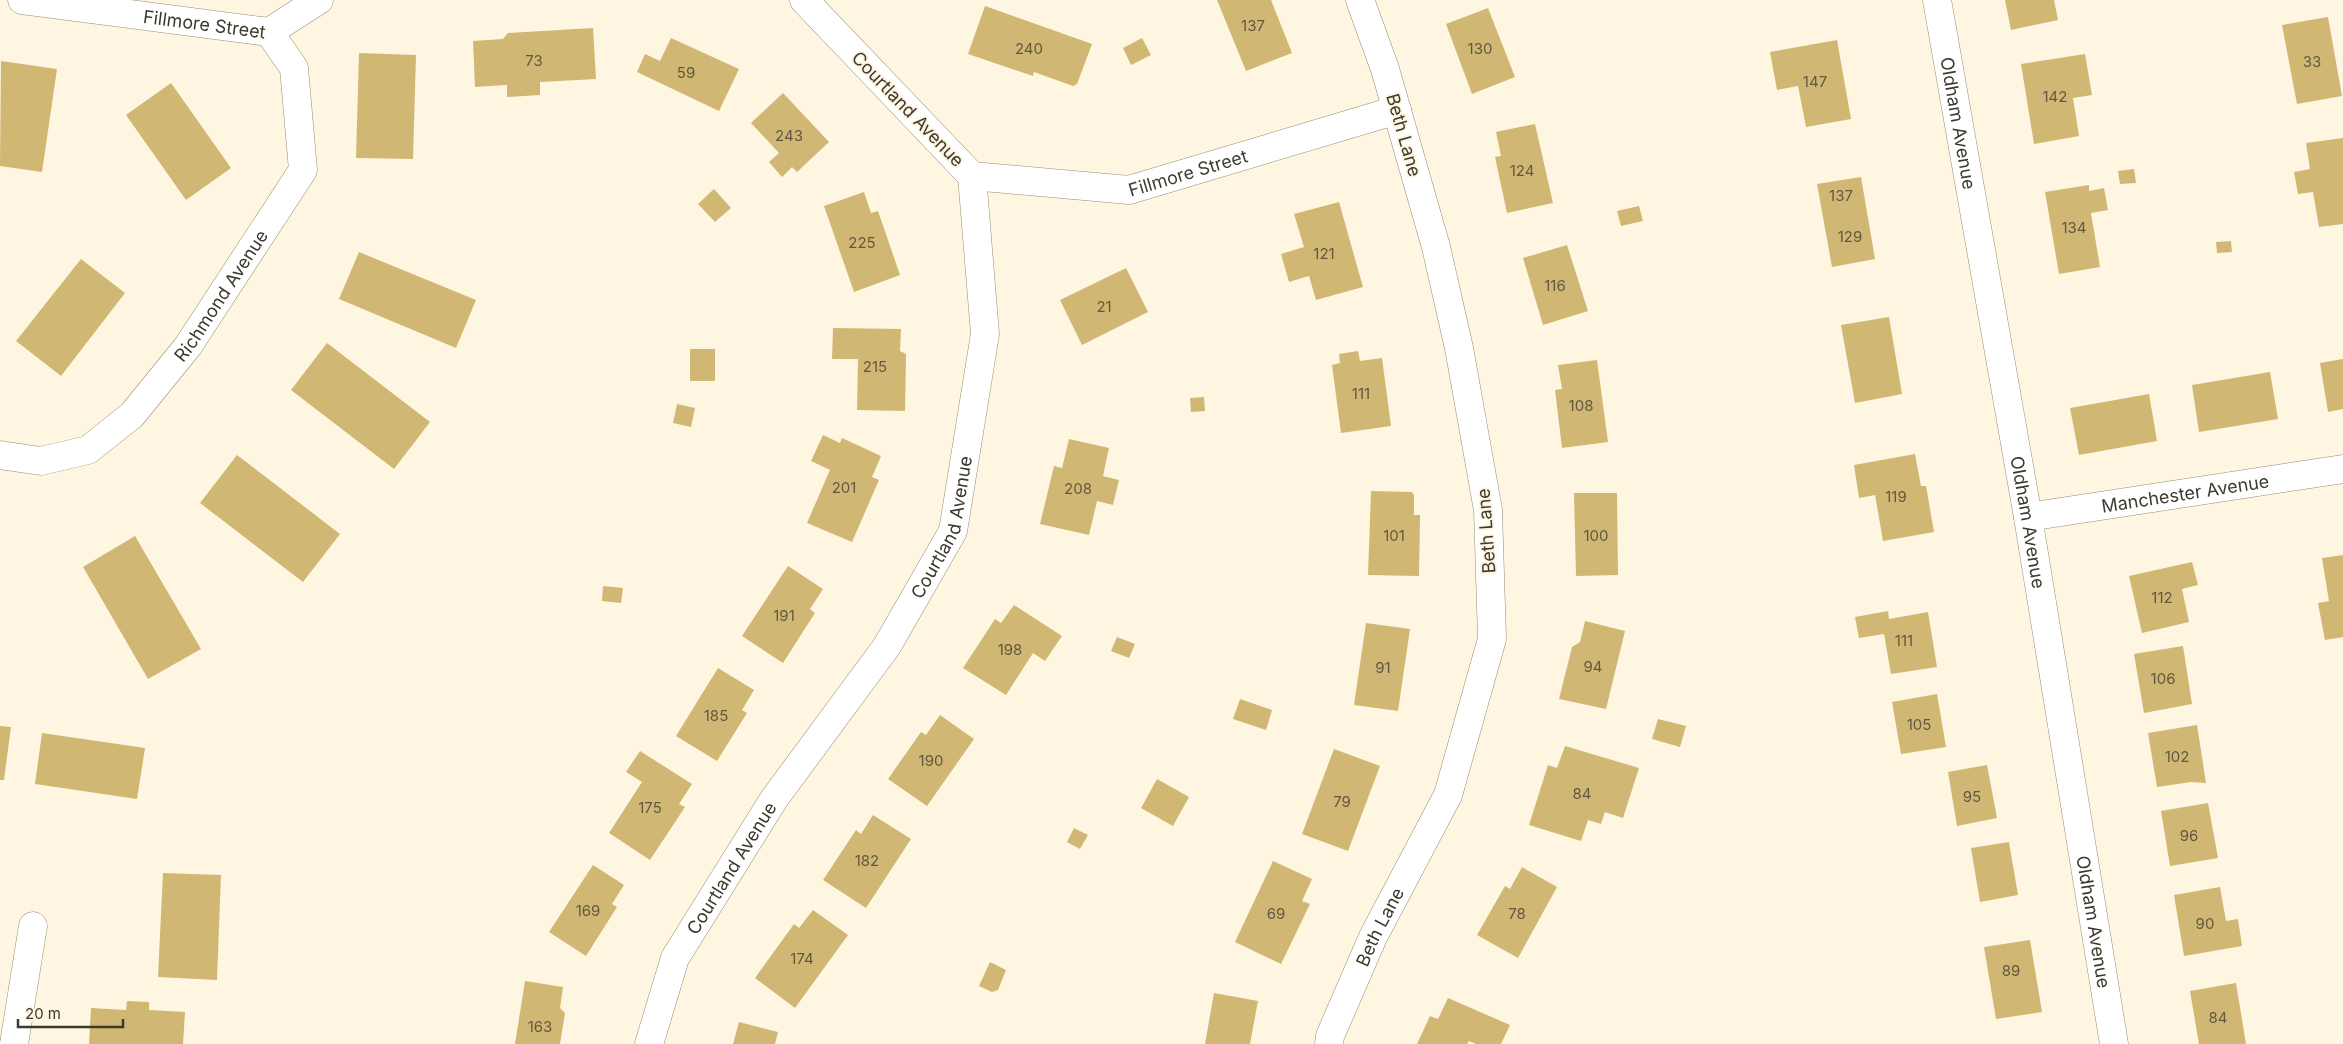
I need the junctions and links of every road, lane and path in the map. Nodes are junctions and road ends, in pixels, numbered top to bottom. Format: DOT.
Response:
graph roads {
  1 [pos="22,0"];
  2 [pos="319,0"];
  3 [pos="804,0"];
  4 [pos="1360,0"];
  5 [pos="1937,0"];
  6 [pos="269,32"];
  7 [pos="1397,110"];
  8 [pos="972,176"];
  9 [pos="0,455"];
  10 [pos="2343,469"];
  11 [pos="2028,517"];
  12 [pos="33,926"];
  13 [pos="14,1044"];
  14 [pos="649,1044"];
  15 [pos="1329,1044"];
  16 [pos="2114,1044"];
  1 -- 6 [label="street, Fillmore Street"];
  2 -- 6 [label="street, Fillmore Street"];
  3 -- 8 [label="street, Courtland Avenue"];
  4 -- 7 [label="street, Beth Lane"];
  5 -- 11 [label="street, Oldham Avenue"];
  6 -- 9 [label="street, Richmond Avenue"];
  7 -- 8 [label="street, Fillmore Street"];
  7 -- 15 [label="street, Beth Lane"];
  8 -- 14 [label="street, Courtland Avenue"];
  10 -- 11 [label="street, Manchester Avenue"];
  11 -- 16 [label="street, Oldham Avenue"];
  12 -- 13 [label="street"];
}
